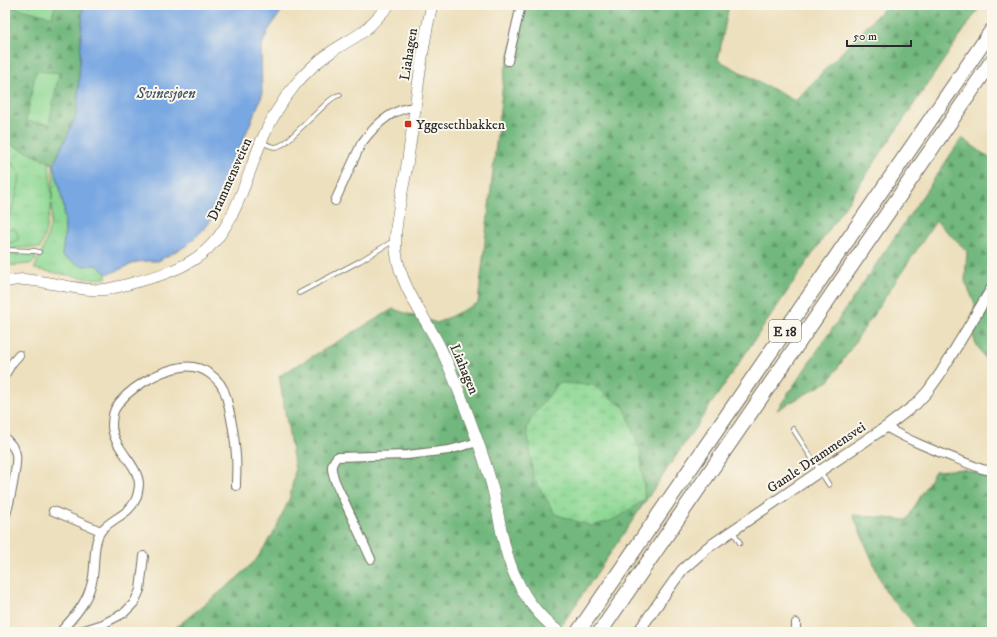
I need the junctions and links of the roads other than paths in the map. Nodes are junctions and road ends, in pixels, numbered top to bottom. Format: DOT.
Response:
graph roads {
  1 [pos="389,5"];
  2 [pos="432,5"];
  3 [pos="521,5"];
  4 [pos="992,30"];
  5 [pos="508,61"];
  6 [pos="992,61"];
  7 [pos="340,95"];
  8 [pos="415,107"];
  9 [pos="262,142"];
  10 [pos="335,201"];
  11 [pos="395,240"];
  12 [pos="5,250"];
  13 [pos="39,252"];
  14 [pos="5,282"];
  15 [pos="992,288"];
  16 [pos="299,293"];
  17 [pos="19,355"];
  18 [pos="5,375"];
  19 [pos="886,427"];
  20 [pos="793,429"];
  21 [pos="5,438"];
  22 [pos="478,442"];
  23 [pos="820,471"];
  24 [pos="992,471"];
  25 [pos="829,485"];
  26 [pos="236,486"];
  27 [pos="53,511"];
  28 [pos="5,517"];
  29 [pos="101,531"];
  30 [pos="733,531"];
  31 [pos="740,543"];
  32 [pos="144,556"];
  33 [pos="371,559"];
  34 [pos="796,623"];
  35 [pos="63,632"];
  36 [pos="73,632"];
  37 [pos="558,632"];
  38 [pos="578,632"];
  39 [pos="600,632"];
  40 [pos="638,632"];
  41 [pos="796,632"];
  1 -- 9 [label="main road, Drammensveien"];
  2 -- 8 [label="main road, Liahagen"];
  3 -- 5 [label="street"];
  4 -- 38 [label="highway, E 18"];
  6 -- 39 [label="highway, E 18"];
  7 -- 9 [label="lane"];
  8 -- 10 [label="street"];
  8 -- 11 [label="main road, Liahagen"];
  9 -- 14 [label="main road, Drammensveien"];
  11 -- 16 [label="lane"];
  11 -- 22 [label="main road, Liahagen"];
  12 -- 13 [label="lane"];
  15 -- 19 [label="street, Gamle Drammensvei"];
  17 -- 18 [label="street"];
  19 -- 23 [label="street, Gamle Drammensvei"];
  19 -- 24 [label="street"];
  20 -- 23 [label="lane"];
  21 -- 28 [label="street"];
  22 -- 33 [label="street"];
  22 -- 37 [label="main road, Liahagen"];
  23 -- 25 [label="lane"];
  23 -- 30 [label="street, Gamle Drammensvei"];
  26 -- 29 [label="street"];
  27 -- 29 [label="street"];
  29 -- 35 [label="street"];
  30 -- 31 [label="lane"];
  30 -- 40 [label="street, Gamle Drammensvei"];
  32 -- 36 [label="street"];
  34 -- 41 [label="street"];
}
